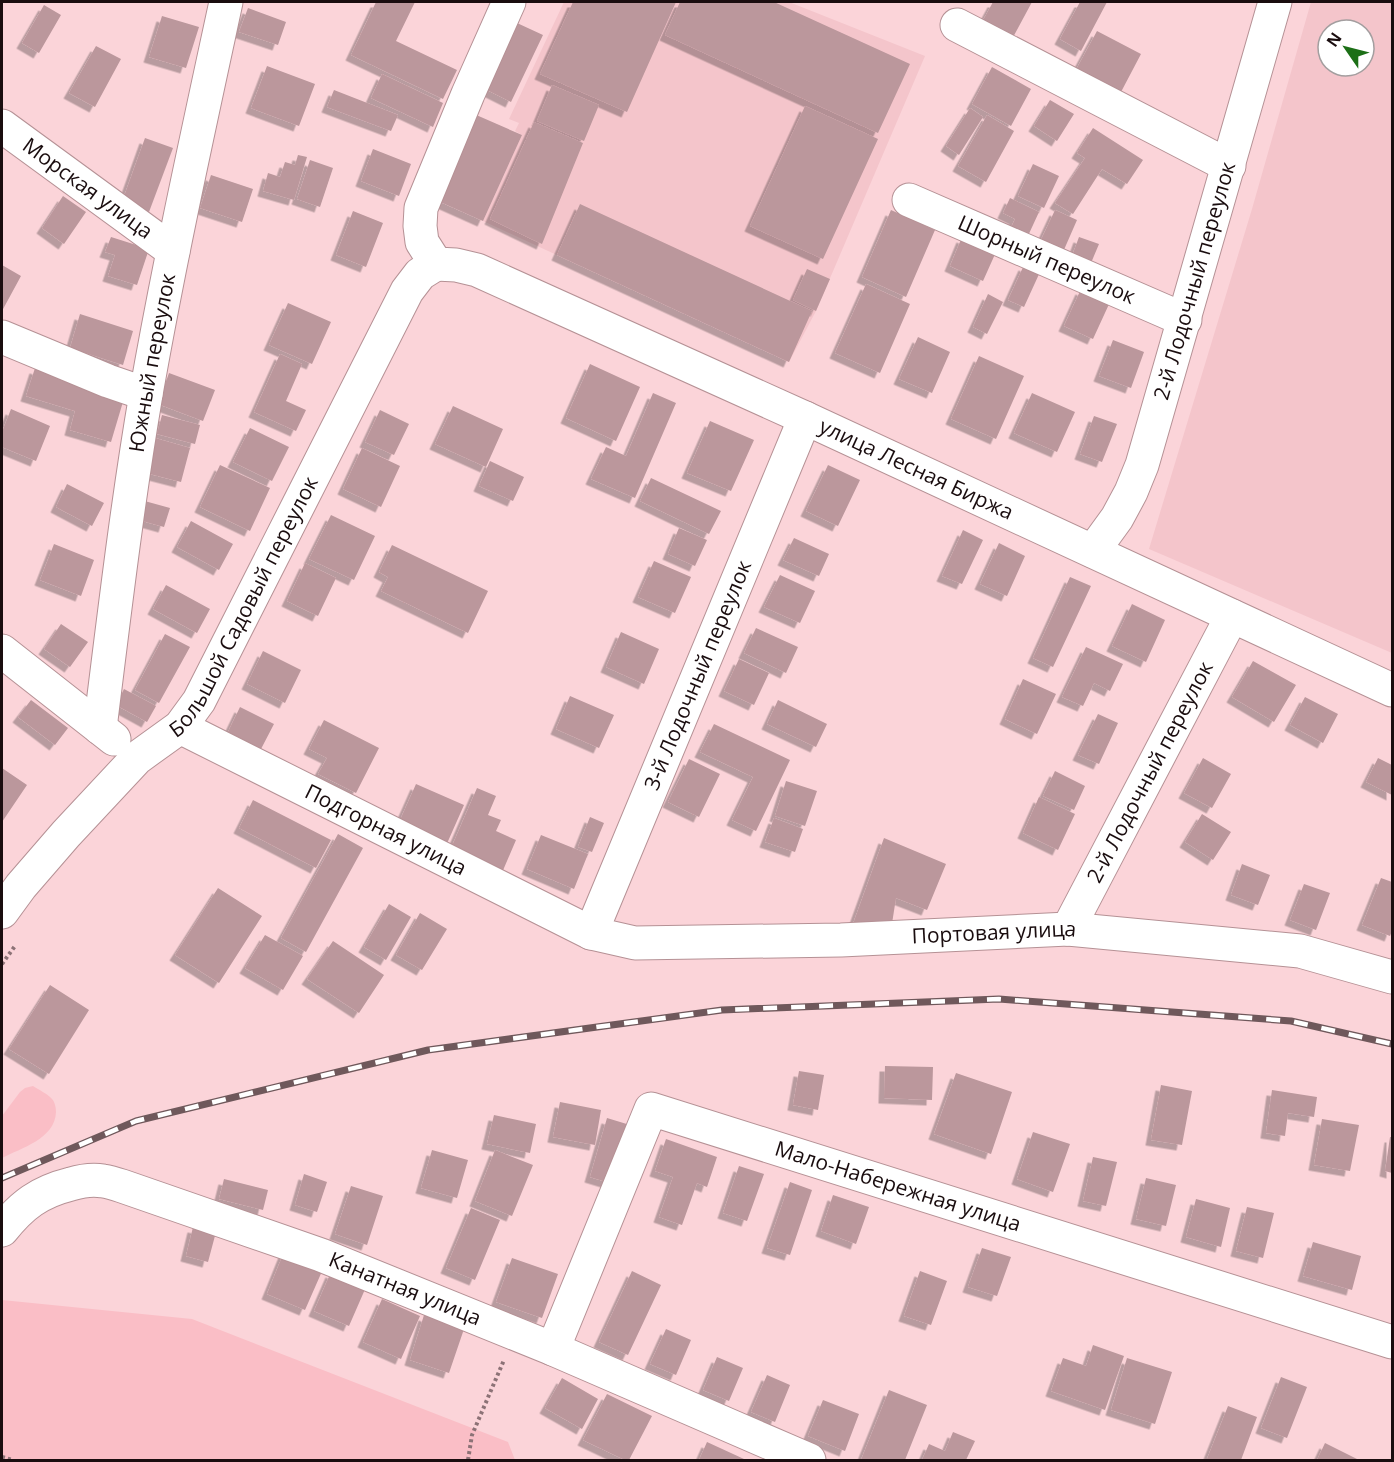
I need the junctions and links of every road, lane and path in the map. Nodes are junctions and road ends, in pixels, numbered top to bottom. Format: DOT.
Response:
graph roads {
  1 [pos="226,2"];
  2 [pos="509,2"];
  3 [pos="1275,2"];
  4 [pos="957,25"];
  5 [pos="2,126"];
  6 [pos="1229,166"];
  7 [pos="909,200"];
  8 [pos="173,251"];
  9 [pos="436,264"];
  10 [pos="1185,320"];
  11 [pos="2,337"];
  12 [pos="146,394"];
  13 [pos="806,418"];
  14 [pos="1093,551"];
  15 [pos="1232,616"];
  16 [pos="2,651"];
  17 [pos="1392,690"];
  18 [pos="180,727"];
  19 [pos="100,728"];
  20 [pos="137,758"];
  21 [pos="2,912"];
  22 [pos="1068,930"];
  23 [pos="591,933"];
  24 [pos="15,946"];
  25 [pos="2,964"];
  26 [pos="1392,977"];
  27 [pos="2,1230"];
  28 [pos="515,1334"];
  29 [pos="1392,1342"];
  30 [pos="553,1349"];
  31 [pos="2,1456"];
  32 [pos="12,1461"];
  33 [pos="468,1461"];
  34 [pos="809,1461"];
  1 -- 8 [label="street, Южный переулок"];
  2 -- 9 [label="street"];
  3 -- 6 [label="street, 2-й Лодочный переулок"];
  4 -- 6 [label="street"];
  5 -- 8 [label="street, Морская улица"];
  6 -- 10 [label="street, 2-й Лодочный переулок"];
  7 -- 10 [label="street, Шорный переулок"];
  8 -- 12 [label="street, Южный переулок"];
  9 -- 13 [label="street, улица Лесная Биржа"];
  9 -- 18 [label="street, Большой Садовый переулок"];
  10 -- 14 [label="street, 2-й Лодочный переулок"];
  11 -- 12 [label="street"];
  12 -- 19 [label="street, Южный переулок"];
  13 -- 14 [label="street, улица Лесная Биржа"];
  13 -- 23 [label="street, 3-й Лодочный переулок"];
  14 -- 15 [label="street, улица Лесная Биржа"];
  15 -- 17 [label="street, улица Лесная Биржа"];
  15 -- 22 [label="street, 2-й Лодочный переулок"];
  16 -- 19 [label="street"];
  18 -- 20 [label="street, Большой Садовый переулок"];
  18 -- 23 [label="street, Подгорная улица"];
  19 -- 20 [label="street"];
  20 -- 21 [label="street, Большой Садовый переулок"];
  22 -- 23 [label="street, Портовая улица"];
  22 -- 26 [label="street, Портовая улица"];
  24 -- 25 [label="path"];
  27 -- 28 [label="street, Канатная улица"];
  28 -- 30 [label="street, Канатная улица"];
  28 -- 33 [label="path"];
  29 -- 30 [label="street, Мало-Набережная улица"];
  30 -- 34 [label="street, Канатная улица"];
  31 -- 32 [label="path"];
}
